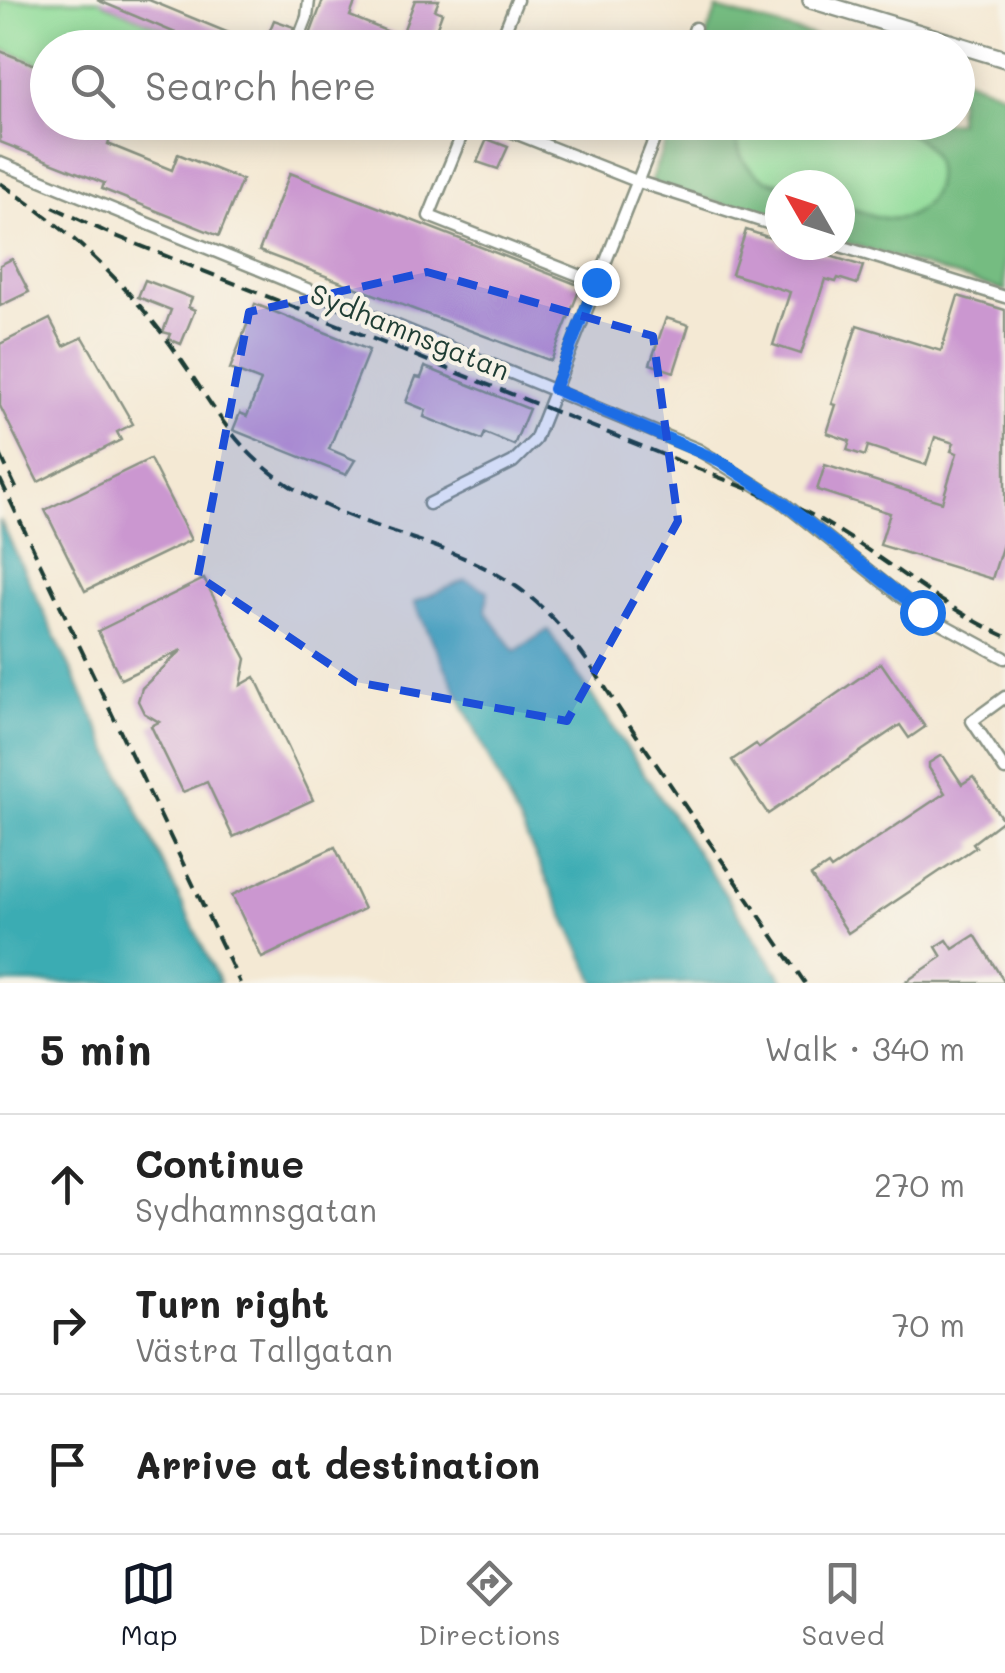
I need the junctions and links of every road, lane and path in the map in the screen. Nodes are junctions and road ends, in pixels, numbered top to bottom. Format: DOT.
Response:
graph roads {
  1 [pos="308,0"];
  2 [pos="517,0"];
  3 [pos="817,1"];
  4 [pos="302,30"];
  5 [pos="505,30"];
  6 [pos="911,30"];
  7 [pos="975,50"];
  8 [pos="1005,59"];
  9 [pos="460,140"];
  10 [pos="533,140"];
  11 [pos="654,140"];
  12 [pos="0,164"];
  13 [pos="639,182"];
  14 [pos="765,222"];
  15 [pos="855,250"];
  16 [pos="596,282"];
  17 [pos="1005,298"];
  18 [pos="554,389"];
  19 [pos="429,504"];
  20 [pos="1005,658"];
  21 [pos="1005,698"];
  22 [pos="1005,770"];
  1 -- 4 [label="street"];
  2 -- 5 [label="street"];
  3 -- 6 [label="street"];
  7 -- 8 [label="street"];
  9 -- 16 [label="street"];
  10 -- 13 [label="street"];
  11 -- 13 [label="street"];
  12 -- 18 [label="street, Sydhamnsgatan"];
  13 -- 14 [label="street"];
  13 -- 16 [label="street"];
  15 -- 17 [label="street"];
  16 -- 18 [label="street"];
  18 -- 19 [label="street"];
  18 -- 20 [label="street, Sydhamnsgatan"];
  21 -- 22 [label="street"];
}
